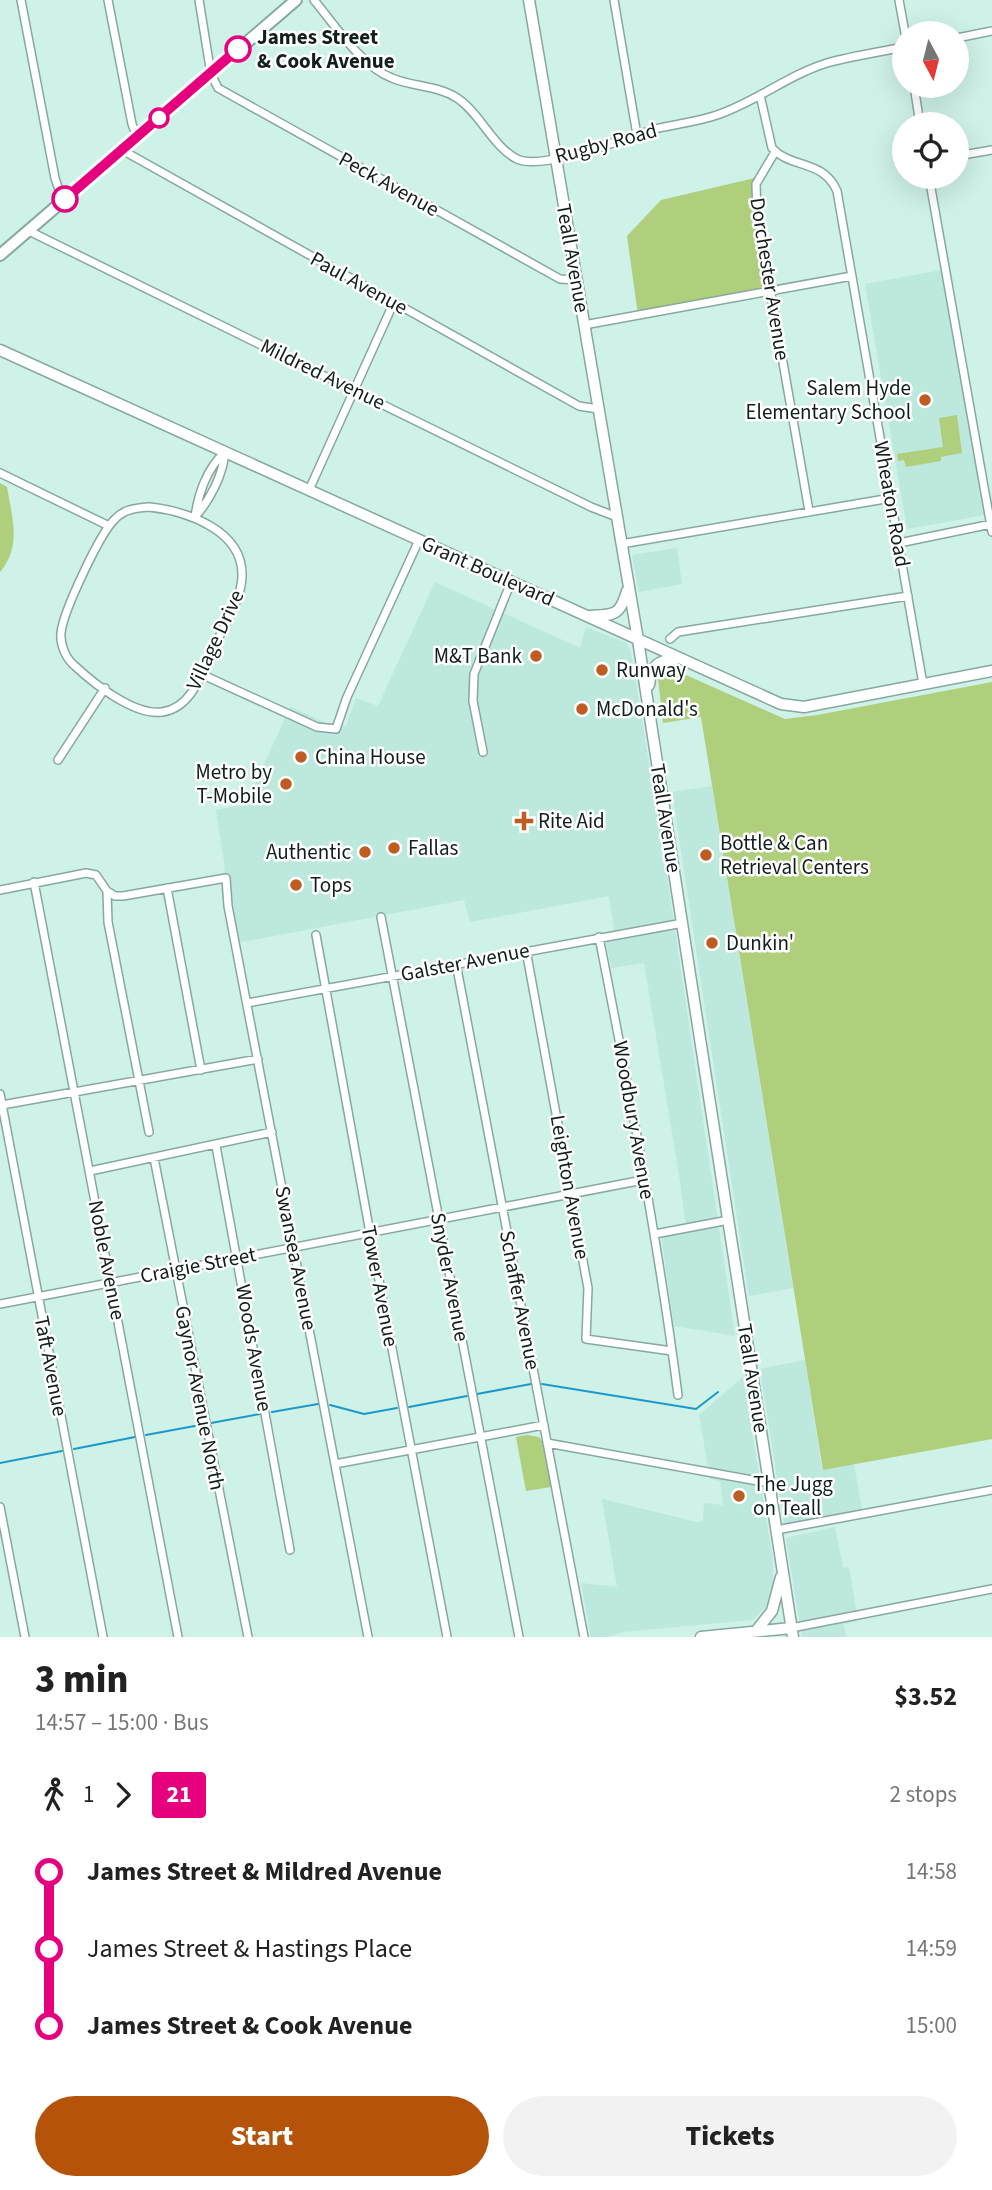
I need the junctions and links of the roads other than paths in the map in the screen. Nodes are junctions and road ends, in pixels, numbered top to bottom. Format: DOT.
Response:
graph roads {
  1 [pos="21,0"];
  2 [pos="108,0"];
  3 [pos="199,0"];
  4 [pos="296,0"];
  5 [pos="314,0"];
  6 [pos="529,0"];
  7 [pos="614,0"];
  8 [pos="899,0"];
  9 [pos="903,21"];
  10 [pos="992,31"];
  11 [pos="970,35"];
  12 [pos="892,50"];
  13 [pos="211,74"];
  14 [pos="760,95"];
  15 [pos="637,135"];
  16 [pos="137,137"];
  17 [pos="992,149"];
  18 [pos="122,150"];
  19 [pos="775,152"];
  20 [pos="969,154"];
  21 [pos="556,158"];
  22 [pos="931,189"];
  23 [pos="62,201"];
  24 [pos="29,231"];
  25 [pos="0,255"];
  26 [pos="852,276"];
  27 [pos="577,281"];
  28 [pos="771,291"];
  29 [pos="394,302"];
  30 [pos="584,325"];
  31 [pos="0,350"];
  32 [pos="354,390"];
  33 [pos="598,410"];
  34 [pos="226,452"];
  35 [pos="0,473"];
  36 [pos="309,490"];
  37 [pos="891,498"];
  38 [pos="809,511"];
  39 [pos="195,517"];
  40 [pos="617,517"];
  41 [pos="109,527"];
  42 [pos="992,527"];
  43 [pos="419,540"];
  44 [pos="899,542"];
  45 [pos="621,544"];
  46 [pos="511,582"];
  47 [pos="628,588"];
  48 [pos="908,596"];
  49 [pos="586,616"];
  50 [pos="670,639"];
  51 [pos="638,640"];
  52 [pos="679,659"];
  53 [pos="992,670"];
  54 [pos="201,674"];
  55 [pos="923,684"];
  56 [pos="105,688"];
  57 [pos="647,699"];
  58 [pos="483,752"];
  59 [pos="58,760"];
  60 [pos="34,882"];
  61 [pos="167,888"];
  62 [pos="0,890"];
  63 [pos="107,891"];
  64 [pos="381,917"];
  65 [pos="683,923"];
  66 [pos="316,935"];
  67 [pos="599,937"];
  68 [pos="526,950"];
  69 [pos="456,963"];
  70 [pos="392,976"];
  71 [pos="325,990"];
  72 [pos="247,1003"];
  73 [pos="258,1059"];
  74 [pos="201,1070"];
  75 [pos="138,1081"];
  76 [pos="75,1093"];
  77 [pos="0,1094"];
  78 [pos="2,1105"];
  79 [pos="3,1124"];
  80 [pos="149,1132"];
  81 [pos="272,1132"];
  82 [pos="216,1146"];
  83 [pos="154,1158"];
  84 [pos="90,1171"];
  85 [pos="643,1180"];
  86 [pos="571,1193"];
  87 [pos="502,1207"];
  88 [pos="439,1220"];
  89 [pos="729,1220"];
  90 [pos="370,1233"];
  91 [pos="655,1234"];
  92 [pos="294,1246"];
  93 [pos="237,1257"];
  94 [pos="176,1270"];
  95 [pos="110,1283"];
  96 [pos="38,1297"];
  97 [pos="0,1304"];
  98 [pos="672,1351"];
  99 [pos="678,1395"];
  100 [pos="544,1425"];
  101 [pos="479,1436"];
  102 [pos="547,1443"];
  103 [pos="412,1449"];
  104 [pos="335,1464"];
  105 [pos="769,1483"];
  106 [pos="992,1490"];
  107 [pos="0,1507"];
  108 [pos="776,1530"];
  109 [pos="290,1550"];
  110 [pos="782,1570"];
  111 [pos="992,1589"];
  112 [pos="756,1631"];
  113 [pos="792,1632"];
  114 [pos="25,1637"];
  115 [pos="103,1637"];
  116 [pos="178,1637"];
  117 [pos="248,1637"];
  118 [pos="368,1637"];
  119 [pos="447,1637"];
  120 [pos="519,1637"];
  121 [pos="584,1637"];
  122 [pos="701,1637"];
  1 -- 23 [label="street"];
  2 -- 16 [label="street"];
  3 -- 13 [label="street"];
  4 -- 13 [label="main road"];
  5 -- 21 [label="street, Rugby Road"];
  6 -- 21 [label="street, Teall Avenue"];
  7 -- 15 [label="street"];
  8 -- 9 [label="street"];
  10 -- 11 [label="street"];
  12 -- 14 [label="street, Rugby Road"];
  13 -- 16 [label="main road"];
  13 -- 27 [label="street, Peck Avenue"];
  14 -- 15 [label="street, Rugby Road"];
  14 -- 19 [label="street"];
  15 -- 21 [label="street, Rugby Road"];
  16 -- 18 [label="main road"];
  17 -- 20 [label="street"];
  18 -- 23 [label="main road"];
  18 -- 29 [label="street, Paul Avenue"];
  19 -- 26 [label="street, Wheaton Road"];
  19 -- 28 [label="street, Dorchester Avenue"];
  21 -- 27 [label="street, Teall Avenue"];
  22 -- 42 [label="street"];
  23 -- 24 [label="main road"];
  24 -- 25 [label="main road"];
  24 -- 32 [label="street, Mildred Avenue"];
  26 -- 28 [label="street"];
  26 -- 37 [label="street, Wheaton Road"];
  27 -- 30 [label="street, Teall Avenue"];
  28 -- 30 [label="street"];
  28 -- 38 [label="street, Dorchester Avenue"];
  29 -- 32 [label="street"];
  29 -- 33 [label="street, Paul Avenue"];
  30 -- 33 [label="street, Teall Avenue"];
  31 -- 34 [label="street, Grant Boulevard"];
  32 -- 36 [label="street"];
  32 -- 40 [label="street, Mildred Avenue"];
  33 -- 40 [label="street, Teall Avenue"];
  34 -- 36 [label="street, Grant Boulevard"];
  34 -- 39 [label="street"];
  35 -- 41 [label="street"];
  36 -- 43 [label="street, Grant Boulevard"];
  37 -- 38 [label="street"];
  37 -- 44 [label="street, Wheaton Road"];
  38 -- 45 [label="street"];
  39 -- 41 [label="street, Village Drive"];
  39 -- 54 [label="street, Village Drive"];
  40 -- 45 [label="street, Teall Avenue"];
  41 -- 56 [label="street, Village Drive"];
  42 -- 44 [label="street"];
  43 -- 46 [label="street, Grant Boulevard"];
  43 -- 54 [label="street"];
  44 -- 48 [label="street, Wheaton Road"];
  45 -- 47 [label="street, Teall Avenue"];
  46 -- 49 [label="street, Grant Boulevard"];
  46 -- 58 [label="street"];
  47 -- 49 [label="street"];
  47 -- 51 [label="street, Teall Avenue"];
  48 -- 50 [label="street"];
  48 -- 55 [label="street, Wheaton Road"];
  49 -- 51 [label="street, Grant Boulevard"];
  51 -- 52 [label="street, Grant Boulevard"];
  51 -- 57 [label="street, Teall Avenue"];
  52 -- 55 [label="street, Grant Boulevard"];
  52 -- 57 [label="street"];
  53 -- 55 [label="street, Grant Boulevard"];
  54 -- 56 [label="street, Village Drive"];
  56 -- 59 [label="street"];
  57 -- 65 [label="street, Teall Avenue"];
  60 -- 62 [label="street"];
  60 -- 63 [label="street"];
  60 -- 76 [label="street, Noble Avenue"];
  61 -- 63 [label="street"];
  61 -- 72 [label="street, Swansea Avenue"];
  61 -- 74 [label="street"];
  63 -- 75 [label="street"];
  64 -- 70 [label="street, Snyder Avenue"];
  65 -- 67 [label="street, Galster Avenue"];
  65 -- 89 [label="street, Teall Avenue"];
  66 -- 71 [label="street, Tower Avenue"];
  67 -- 68 [label="street, Galster Avenue"];
  67 -- 85 [label="street, Woodbury Avenue"];
  68 -- 69 [label="street, Galster Avenue"];
  68 -- 86 [label="street, Leighton Avenue"];
  69 -- 70 [label="street, Galster Avenue"];
  69 -- 87 [label="street, Schaffer Avenue"];
  70 -- 71 [label="street, Galster Avenue"];
  70 -- 88 [label="street, Snyder Avenue"];
  71 -- 72 [label="street, Galster Avenue"];
  71 -- 90 [label="street, Tower Avenue"];
  72 -- 73 [label="street, Swansea Avenue"];
  73 -- 74 [label="street"];
  73 -- 81 [label="street, Swansea Avenue"];
  74 -- 75 [label="street"];
  75 -- 76 [label="street"];
  75 -- 80 [label="street"];
  76 -- 78 [label="street"];
  76 -- 84 [label="street, Noble Avenue"];
  77 -- 78 [label="street, Taft Avenue"];
  78 -- 79 [label="street, Taft Avenue"];
  79 -- 96 [label="street, Taft Avenue"];
  81 -- 82 [label="street"];
  81 -- 92 [label="street, Swansea Avenue"];
  82 -- 83 [label="street"];
  82 -- 93 [label="street, Woods Avenue"];
  83 -- 84 [label="street"];
  83 -- 94 [label="street, Gaynor Avenue North"];
  84 -- 95 [label="street, Noble Avenue"];
  85 -- 86 [label="street, Craigie Street"];
  85 -- 91 [label="street, Woodbury Avenue"];
  86 -- 87 [label="street, Craigie Street"];
  86 -- 98 [label="street, Leighton Avenue"];
  87 -- 88 [label="street, Craigie Street"];
  87 -- 100 [label="street, Schaffer Avenue"];
  88 -- 90 [label="street, Craigie Street"];
  88 -- 101 [label="street, Snyder Avenue"];
  89 -- 91 [label="street"];
  89 -- 105 [label="street, Teall Avenue"];
  90 -- 92 [label="street, Craigie Street"];
  90 -- 103 [label="street, Tower Avenue"];
  91 -- 98 [label="street, Woodbury Avenue"];
  92 -- 93 [label="street, Craigie Street"];
  92 -- 104 [label="street, Swansea Avenue"];
  93 -- 94 [label="street, Craigie Street"];
  93 -- 109 [label="street, Woods Avenue"];
  94 -- 95 [label="street, Craigie Street"];
  94 -- 117 [label="street, Gaynor Avenue North"];
  95 -- 96 [label="street, Craigie Street"];
  95 -- 116 [label="street, Noble Avenue"];
  96 -- 97 [label="street, Craigie Street"];
  96 -- 115 [label="street, Taft Avenue"];
  98 -- 99 [label="street, Woodbury Avenue"];
  100 -- 101 [label="street"];
  100 -- 102 [label="street, Schaffer Avenue"];
  101 -- 103 [label="street"];
  101 -- 120 [label="street, Snyder Avenue"];
  102 -- 105 [label="street"];
  102 -- 121 [label="street, Schaffer Avenue"];
  103 -- 104 [label="street"];
  103 -- 119 [label="street, Tower Avenue"];
  104 -- 118 [label="street, Swansea Avenue"];
  105 -- 108 [label="street, Teall Avenue"];
  106 -- 108 [label="street"];
  107 -- 114 [label="street"];
  108 -- 110 [label="street, Teall Avenue"];
  110 -- 112 [label="street"];
  110 -- 113 [label="street, Teall Avenue"];
  111 -- 113 [label="street"];
  112 -- 113 [label="street"];
  112 -- 122 [label="street"];
}
